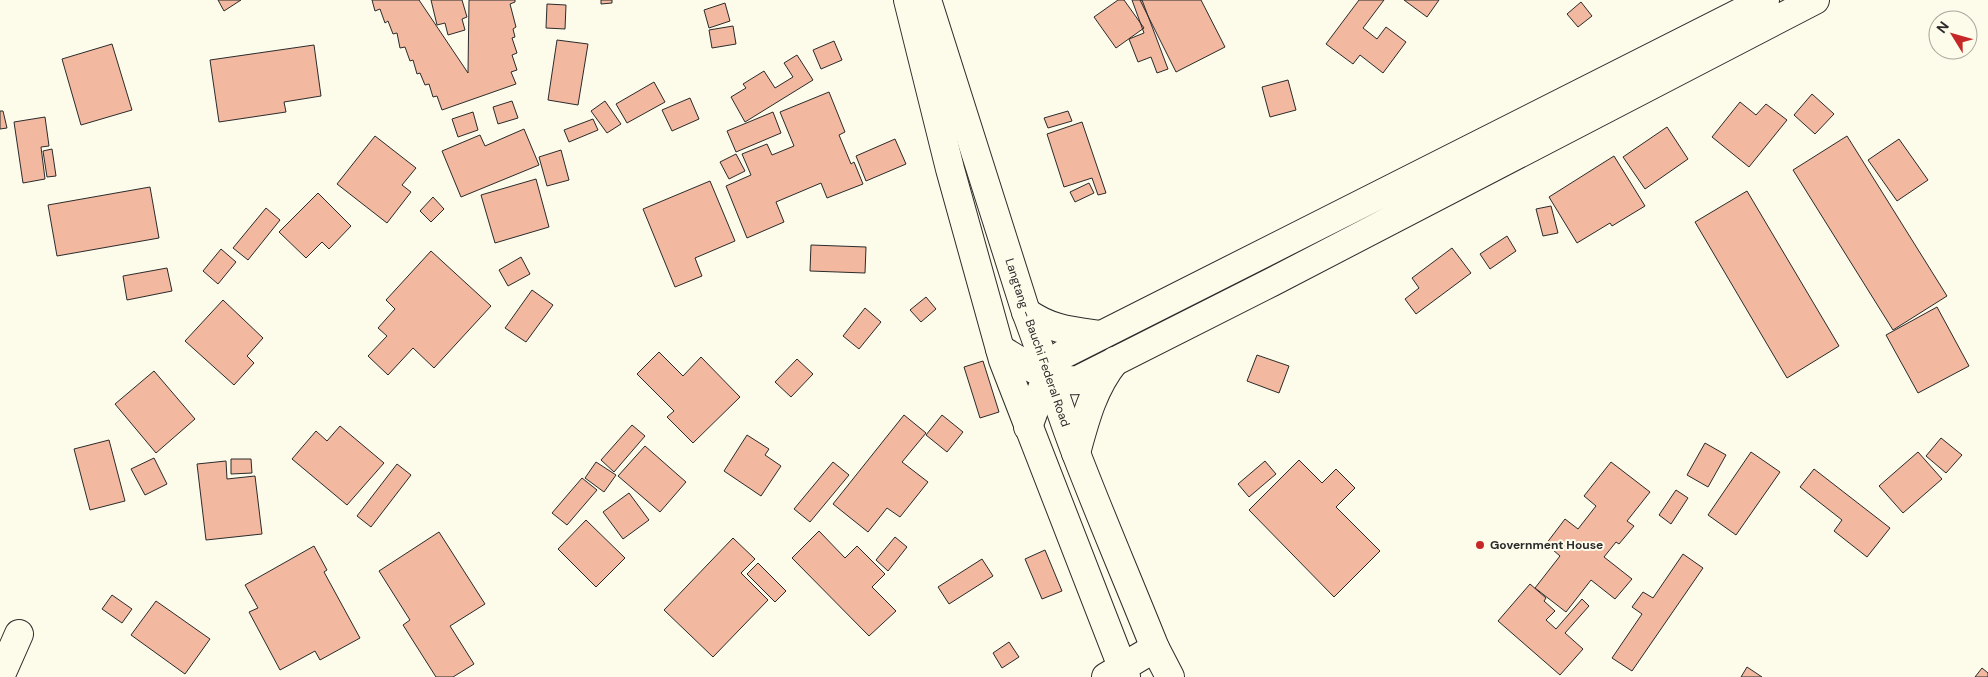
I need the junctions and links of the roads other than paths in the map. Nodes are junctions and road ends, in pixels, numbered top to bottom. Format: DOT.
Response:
graph roads {
  1 [pos="908,0"];
  2 [pos="927,0"];
  3 [pos="1765,0"];
  4 [pos="1815,0"];
  5 [pos="1026,312"];
  6 [pos="1101,335"];
  7 [pos="1000,349"];
  8 [pos="1115,361"];
  9 [pos="1047,375"];
  10 [pos="1028,427"];
  11 [pos="1076,454"];
  12 [pos="19,634"];
  13 [pos="1155,648"];
  14 [pos="1118,674"];
  15 [pos="0,677"];
  16 [pos="1170,677"];
  1 -- 7 [label="street"];
  2 -- 5 [label="street, Langtang - Bauchi Federal Road"];
  3 -- 6 [label="street"];
  4 -- 8 [label="street"];
  5 -- 6 [label="street"];
  5 -- 9 [label="street, Langtang - Bauchi Federal Road"];
  6 -- 9 [label="street"];
  7 -- 9 [label="street"];
  7 -- 10 [label="street"];
  8 -- 9 [label="street"];
  8 -- 11 [label="street"];
  9 -- 10 [label="street"];
  9 -- 11 [label="street, Langtang - Bauchi Federal Road"];
  10 -- 14 [label="street"];
  11 -- 13 [label="street, Langtang - Bauchi Federal Road"];
  12 -- 15 [label="street"];
  13 -- 14 [label="street"];
  13 -- 16 [label="street, Langtang - Bauchi Federal Road"];
}
